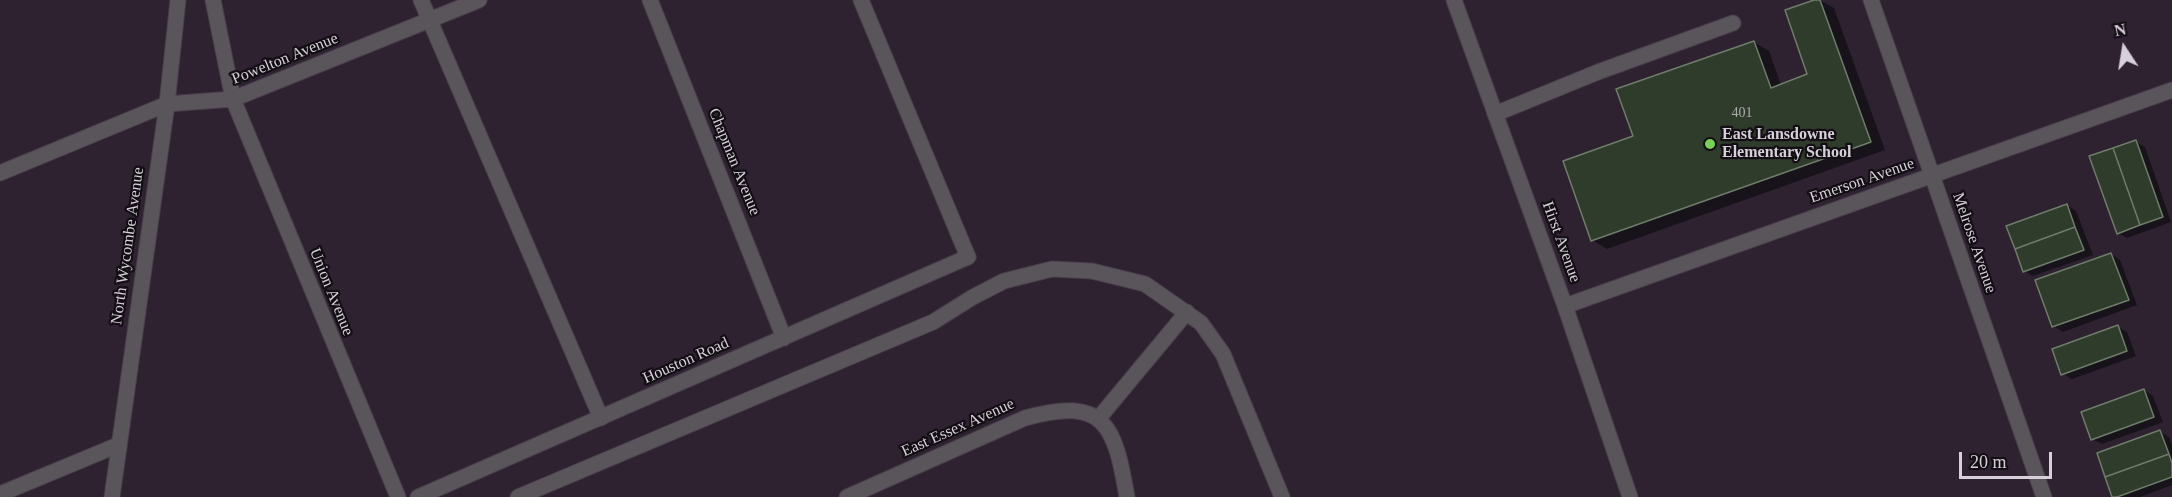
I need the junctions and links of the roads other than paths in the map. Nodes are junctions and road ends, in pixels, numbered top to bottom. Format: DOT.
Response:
graph roads {
  1 [pos="178,0"];
  2 [pos="213,0"];
  3 [pos="421,0"];
  4 [pos="479,0"];
  5 [pos="650,0"];
  6 [pos="861,0"];
  7 [pos="1454,0"];
  8 [pos="1871,0"];
  9 [pos="429,20"];
  10 [pos="1733,23"];
  11 [pos="2172,90"];
  12 [pos="233,99"];
  13 [pos="166,104"];
  14 [pos="1495,114"];
  15 [pos="0,173"];
  16 [pos="1931,176"];
  17 [pos="1564,306"];
  18 [pos="1187,312"];
  19 [pos="784,338"];
  20 [pos="1093,416"];
  21 [pos="601,418"];
  22 [pos="118,445"];
  23 [pos="0,494"];
  24 [pos="112,497"];
  25 [pos="398,497"];
  26 [pos="418,497"];
  27 [pos="518,497"];
  28 [pos="847,497"];
  29 [pos="1127,497"];
  30 [pos="1281,497"];
  31 [pos="1630,497"];
  32 [pos="2044,497"];
  1 -- 13 [label="street, North Wycombe Avenue"];
  2 -- 12 [label="street"];
  3 -- 9 [label="street"];
  4 -- 9 [label="street, Powelton Avenue"];
  5 -- 19 [label="street, Chapman Avenue"];
  6 -- 19 [label="street, Houston Road"];
  7 -- 14 [label="street, Hirst Avenue"];
  8 -- 16 [label="street, Melrose Avenue"];
  9 -- 12 [label="street, Powelton Avenue"];
  9 -- 21 [label="street"];
  10 -- 14 [label="street"];
  11 -- 16 [label="street, Emerson Avenue"];
  12 -- 13 [label="street, Powelton Avenue"];
  12 -- 25 [label="street, Union Avenue"];
  13 -- 15 [label="street, Powelton Avenue"];
  13 -- 22 [label="street, North Wycombe Avenue"];
  14 -- 17 [label="street, Hirst Avenue"];
  16 -- 17 [label="street, Emerson Avenue"];
  16 -- 32 [label="street, Melrose Avenue"];
  17 -- 31 [label="street, Hirst Avenue"];
  18 -- 20 [label="street"];
  18 -- 27 [label="street"];
  18 -- 30 [label="street"];
  19 -- 21 [label="street, Houston Road"];
  20 -- 28 [label="street, East Essex Avenue"];
  20 -- 29 [label="street"];
  21 -- 26 [label="street, Houston Road"];
  22 -- 23 [label="street"];
  22 -- 24 [label="street, North Wycombe Avenue"];
}
